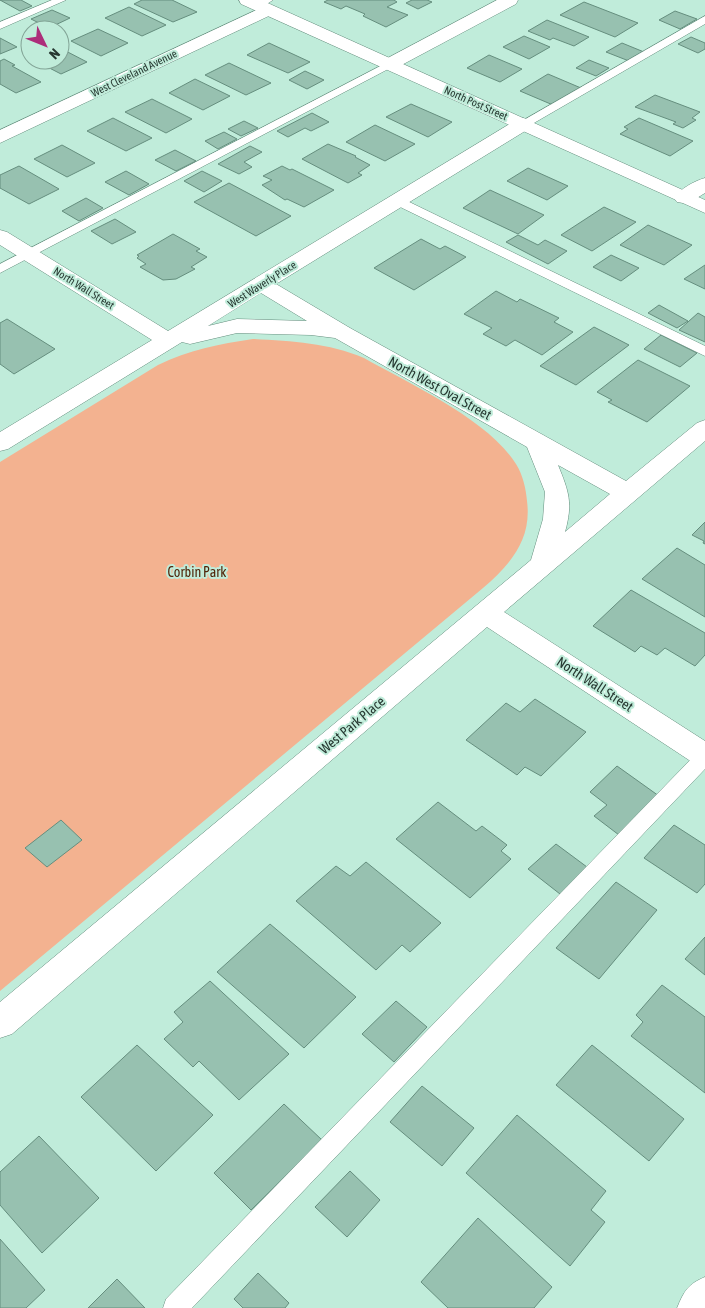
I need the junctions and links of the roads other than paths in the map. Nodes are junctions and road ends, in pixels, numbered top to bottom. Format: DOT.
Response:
graph roads {
  1 [pos="61,0"];
  2 [pos="510,0"];
  3 [pos="260,4"];
  4 [pos="705,18"];
  5 [pos="0,26"];
  6 [pos="390,64"];
  7 [pos="523,124"];
  8 [pos="0,137"];
  9 [pos="705,184"];
  10 [pos="684,198"];
  11 [pos="397,200"];
  12 [pos="705,207"];
  13 [pos="0,236"];
  14 [pos="29,254"];
  15 [pos="0,269"];
  16 [pos="261,284"];
  17 [pos="342,333"];
  18 [pos="169,341"];
  19 [pos="705,352"];
  20 [pos="705,428"];
  21 [pos="0,443"];
  22 [pos="537,443"];
  23 [pos="627,493"];
  24 [pos="543,564"];
  25 [pos="485,613"];
  26 [pos="705,757"];
  27 [pos="0,1023"];
  28 [pos="705,1296"];
  29 [pos="175,1308"];
  30 [pos="696,1308"];
  1 -- 5 [label="lane"];
  2 -- 6 [label="street"];
  3 -- 6 [label="street, North Post Street"];
  3 -- 8 [label="street, West Cleveland Avenue"];
  4 -- 7 [label="lane"];
  6 -- 7 [label="street, North Post Street"];
  6 -- 14 [label="lane"];
  7 -- 10 [label="street, North Post Street"];
  7 -- 11 [label="street, West Waverly Place"];
  9 -- 10 [label="street"];
  10 -- 12 [label="street, North Post Street"];
  11 -- 16 [label="street, West Waverly Place"];
  11 -- 19 [label="lane"];
  13 -- 14 [label="street, North Wall Street"];
  14 -- 15 [label="lane"];
  14 -- 18 [label="street, North Wall Street"];
  16 -- 17 [label="street, North West Oval Street"];
  16 -- 18 [label="street, West Waverly Place"];
  17 -- 18 [label="street, North West Oval Street"];
  17 -- 22 [label="street, North West Oval Street"];
  18 -- 21 [label="street, West Waverly Place"];
  20 -- 23 [label="street, West Park Place"];
  22 -- 23 [label="street, North West Oval Street"];
  22 -- 24 [label="street"];
  23 -- 24 [label="street, West Park Place"];
  24 -- 25 [label="street, West Park Place"];
  25 -- 26 [label="street, North Wall Street"];
  25 -- 27 [label="street, West Park Place"];
  26 -- 29 [label="lane"];
  28 -- 30 [label="street"];
}
